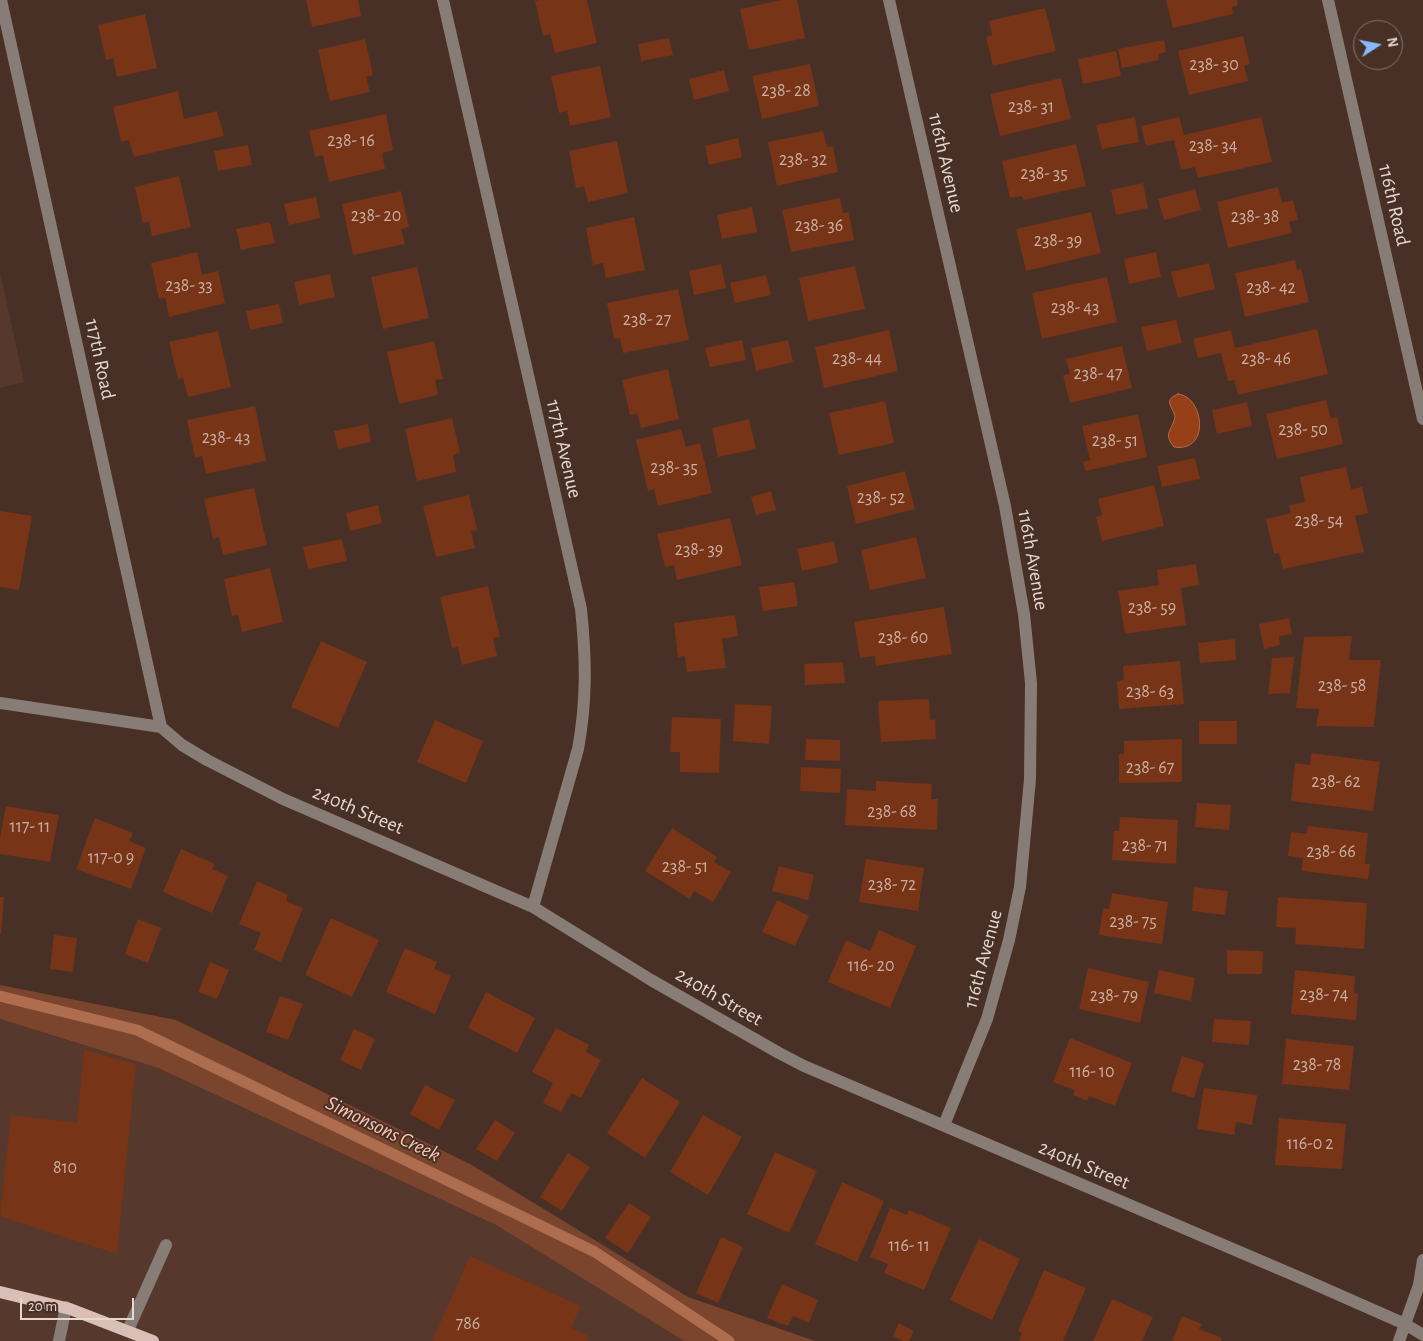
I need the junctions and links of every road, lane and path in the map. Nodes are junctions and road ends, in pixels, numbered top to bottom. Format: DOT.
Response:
graph roads {
  1 [pos="1,0"];
  2 [pos="443,0"];
  3 [pos="889,0"];
  4 [pos="1328,0"];
  5 [pos="1423,419"];
  6 [pos="0,703"];
  7 [pos="161,727"];
  8 [pos="533,907"];
  9 [pos="944,1125"];
  10 [pos="166,1245"];
  11 [pos="1423,1260"];
  12 [pos="0,1292"];
  13 [pos="66,1307"];
  14 [pos="1405,1324"];
  15 [pos="128,1330"];
  16 [pos="1423,1335"];
  17 [pos="59,1341"];
  18 [pos="153,1341"];
  19 [pos="1398,1341"];
  1 -- 7 [label="street, 117th Road"];
  2 -- 8 [label="street, 117th Avenue"];
  3 -- 9 [label="street, 116th Avenue"];
  4 -- 5 [label="street, 116th Road"];
  6 -- 7 [label="street"];
  7 -- 8 [label="street, 240th Street"];
  8 -- 9 [label="street, 240th Street"];
  9 -- 14 [label="street, 240th Street"];
  10 -- 15 [label="street"];
  11 -- 14 [label="street"];
  12 -- 13 [label="main road"];
  13 -- 15 [label="main road"];
  13 -- 17 [label="street"];
  14 -- 16 [label="street, 240th Street"];
  14 -- 19 [label="street"];
  15 -- 18 [label="main road"];
}
